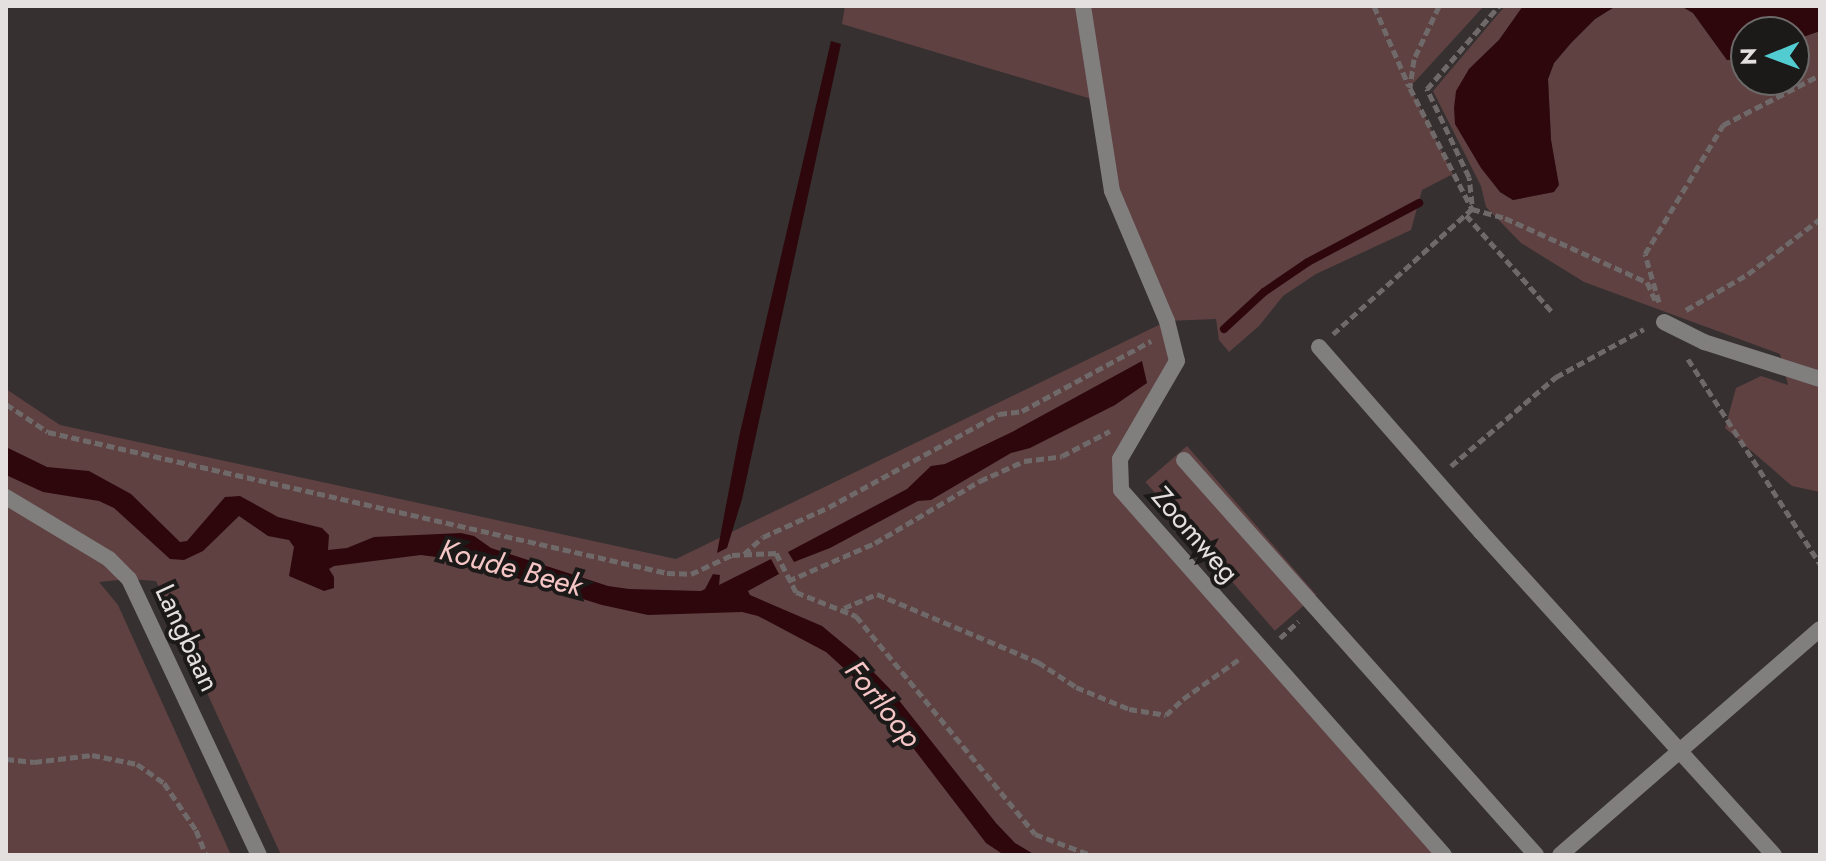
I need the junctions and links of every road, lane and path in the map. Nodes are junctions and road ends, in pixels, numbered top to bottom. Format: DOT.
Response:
graph roads {
  1 [pos="1083,6"];
  2 [pos="1374,6"];
  3 [pos="1439,6"];
  4 [pos="1499,6"];
  5 [pos="1820,75"];
  6 [pos="1410,88"];
  7 [pos="1472,209"];
  8 [pos="1466,215"];
  9 [pos="1820,219"];
  10 [pos="1552,312"];
  11 [pos="1664,322"];
  12 [pos="1170,332"];
  13 [pos="1319,347"];
  14 [pos="1820,379"];
  15 [pos="6,404"];
  16 [pos="1147,413"];
  17 [pos="1184,460"];
  18 [pos="1435,480"];
  19 [pos="6,497"];
  20 [pos="743,555"];
  21 [pos="1820,564"];
  22 [pos="788,581"];
  23 [pos="1315,607"];
  24 [pos="843,608"];
  25 [pos="1820,629"];
  26 [pos="1261,649"];
  27 [pos="1680,751"];
  28 [pos="6,759"];
  29 [pos="1437,854"];
  30 [pos="206,855"];
  31 [pos="259,855"];
  32 [pos="1091,855"];
  33 [pos="1536,855"];
  34 [pos="1560,855"];
  35 [pos="1774,855"];
  1 -- 12 [label="street, Zoomweg"];
  2 -- 6 [label="path"];
  3 -- 6 [label="path"];
  4 -- 7 [label="path"];
  5 -- 11 [label="path"];
  6 -- 7 [label="path"];
  7 -- 8 [label="path"];
  7 -- 11 [label="path"];
  8 -- 10 [label="path"];
  8 -- 13 [label="path"];
  9 -- 11 [label="path"];
  11 -- 14 [label="street"];
  11 -- 18 [label="path"];
  11 -- 21 [label="path"];
  12 -- 16 [label="street, Zoomweg"];
  12 -- 20 [label="path"];
  13 -- 18 [label="street"];
  15 -- 20 [label="path"];
  16 -- 22 [label="path"];
  16 -- 26 [label="street, Zoomweg"];
  17 -- 23 [label="street"];
  18 -- 27 [label="street"];
  19 -- 31 [label="street, Langbaan"];
  20 -- 22 [label="path"];
  22 -- 24 [label="path"];
  23 -- 26 [label="path"];
  23 -- 33 [label="street"];
  24 -- 26 [label="path"];
  24 -- 32 [label="path"];
  25 -- 27 [label="street"];
  26 -- 29 [label="street, Zoomweg"];
  27 -- 34 [label="street"];
  27 -- 35 [label="street"];
  28 -- 30 [label="path"];
}
